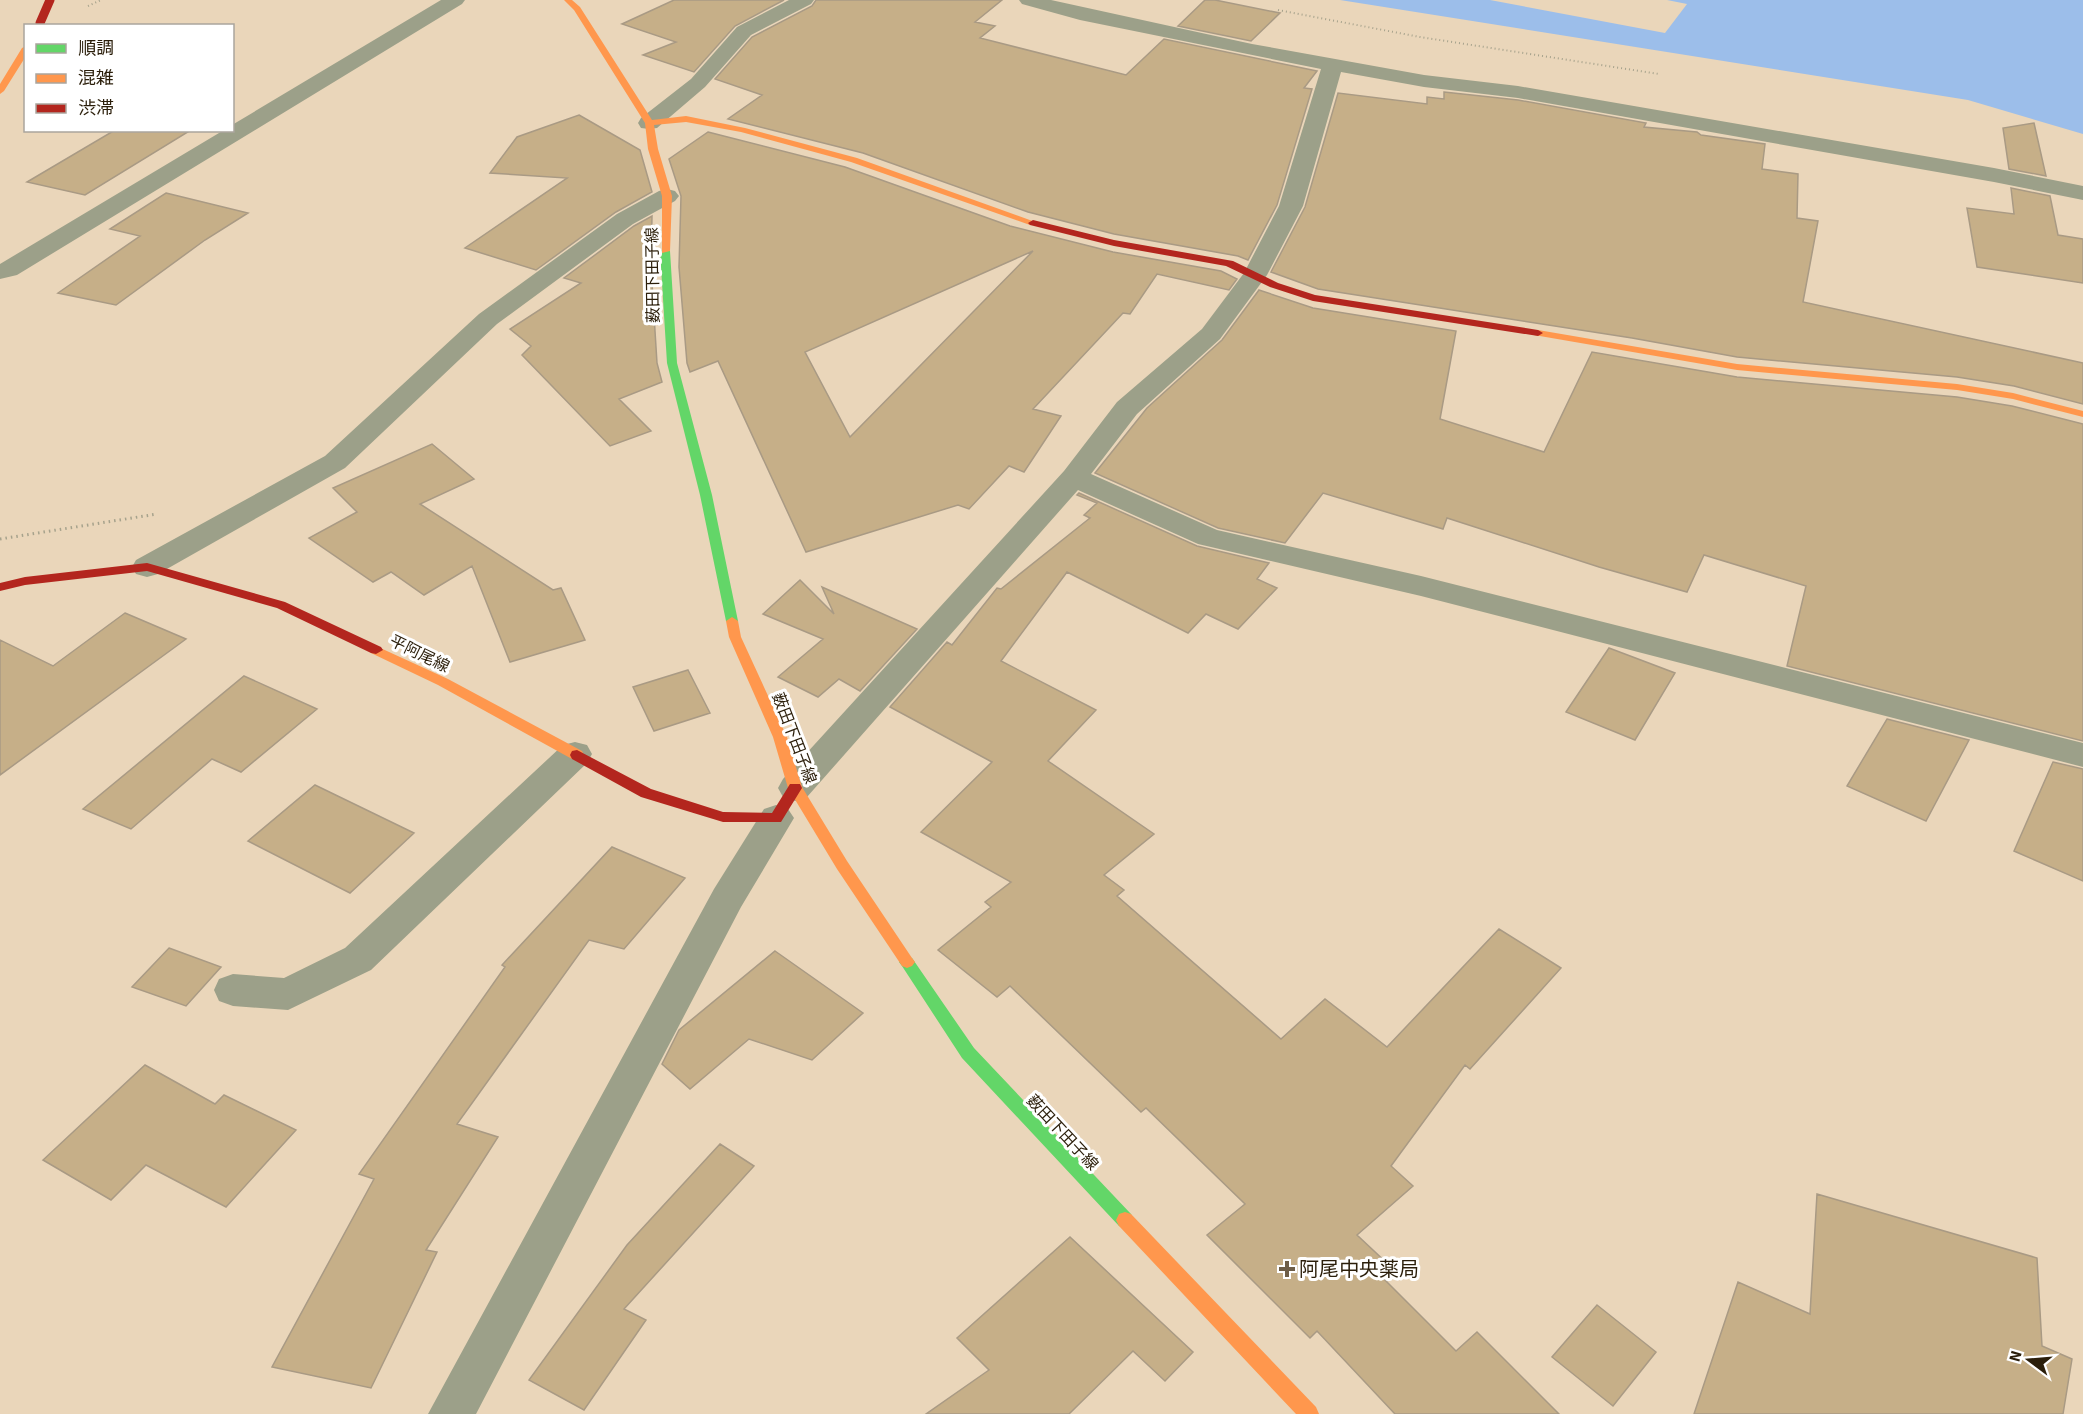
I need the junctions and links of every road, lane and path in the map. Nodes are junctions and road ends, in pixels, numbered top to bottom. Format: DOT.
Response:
graph roads {
  1 [pos="50,0"];
  2 [pos="455,0"];
  3 [pos="568,0"];
  4 [pos="775,0"];
  5 [pos="804,0"];
  6 [pos="1029,0"];
  7 [pos="1278,10"];
  8 [pos="731,22"];
  9 [pos="39,24"];
  10 [pos="24,51"];
  11 [pos="1333,64"];
  12 [pos="1659,74"];
  13 [pos="0,91"];
  14 [pos="649,123"];
  15 [pos="2083,193"];
  16 [pos="668,196"];
  17 [pos="0,272"];
  18 [pos="1255,275"];
  19 [pos="2083,414"];
  20 [pos="1074,477"];
  21 [pos="168,513"];
  22 [pos="0,539"];
  23 [pos="147,567"];
  24 [pos="0,587"];
  25 [pos="575,754"];
  26 [pos="2083,755"];
  27 [pos="786,803"];
  28 [pos="232,990"];
  29 [pos="451,1414"];
  30 [pos="1309,1414"];
  1 -- 9 [label="main road, bridge"];
  2 -- 17 [label="street"];
  3 -- 14 [label="main road, 薮田下田子線"];
  4 -- 8 [label="street"];
  5 -- 14 [label="street"];
  6 -- 11 [label="street"];
  7 -- 12 [label="path"];
  10 -- 13 [label="main road"];
  11 -- 15 [label="street"];
  11 -- 18 [label="street"];
  14 -- 16 [label="main road, 薮田下田子線"];
  14 -- 18 [label="main road"];
  16 -- 23 [label="street"];
  16 -- 27 [label="main road, 薮田下田子線"];
  18 -- 19 [label="main road"];
  18 -- 20 [label="street"];
  20 -- 26 [label="street"];
  20 -- 27 [label="street"];
  21 -- 22 [label="path"];
  23 -- 24 [label="main road, 平阿尾線"];
  23 -- 25 [label="main road, 平阿尾線"];
  25 -- 27 [label="main road, 平阿尾線"];
  25 -- 28 [label="street"];
  27 -- 29 [label="street"];
  27 -- 30 [label="main road, 薮田下田子線"];
}
